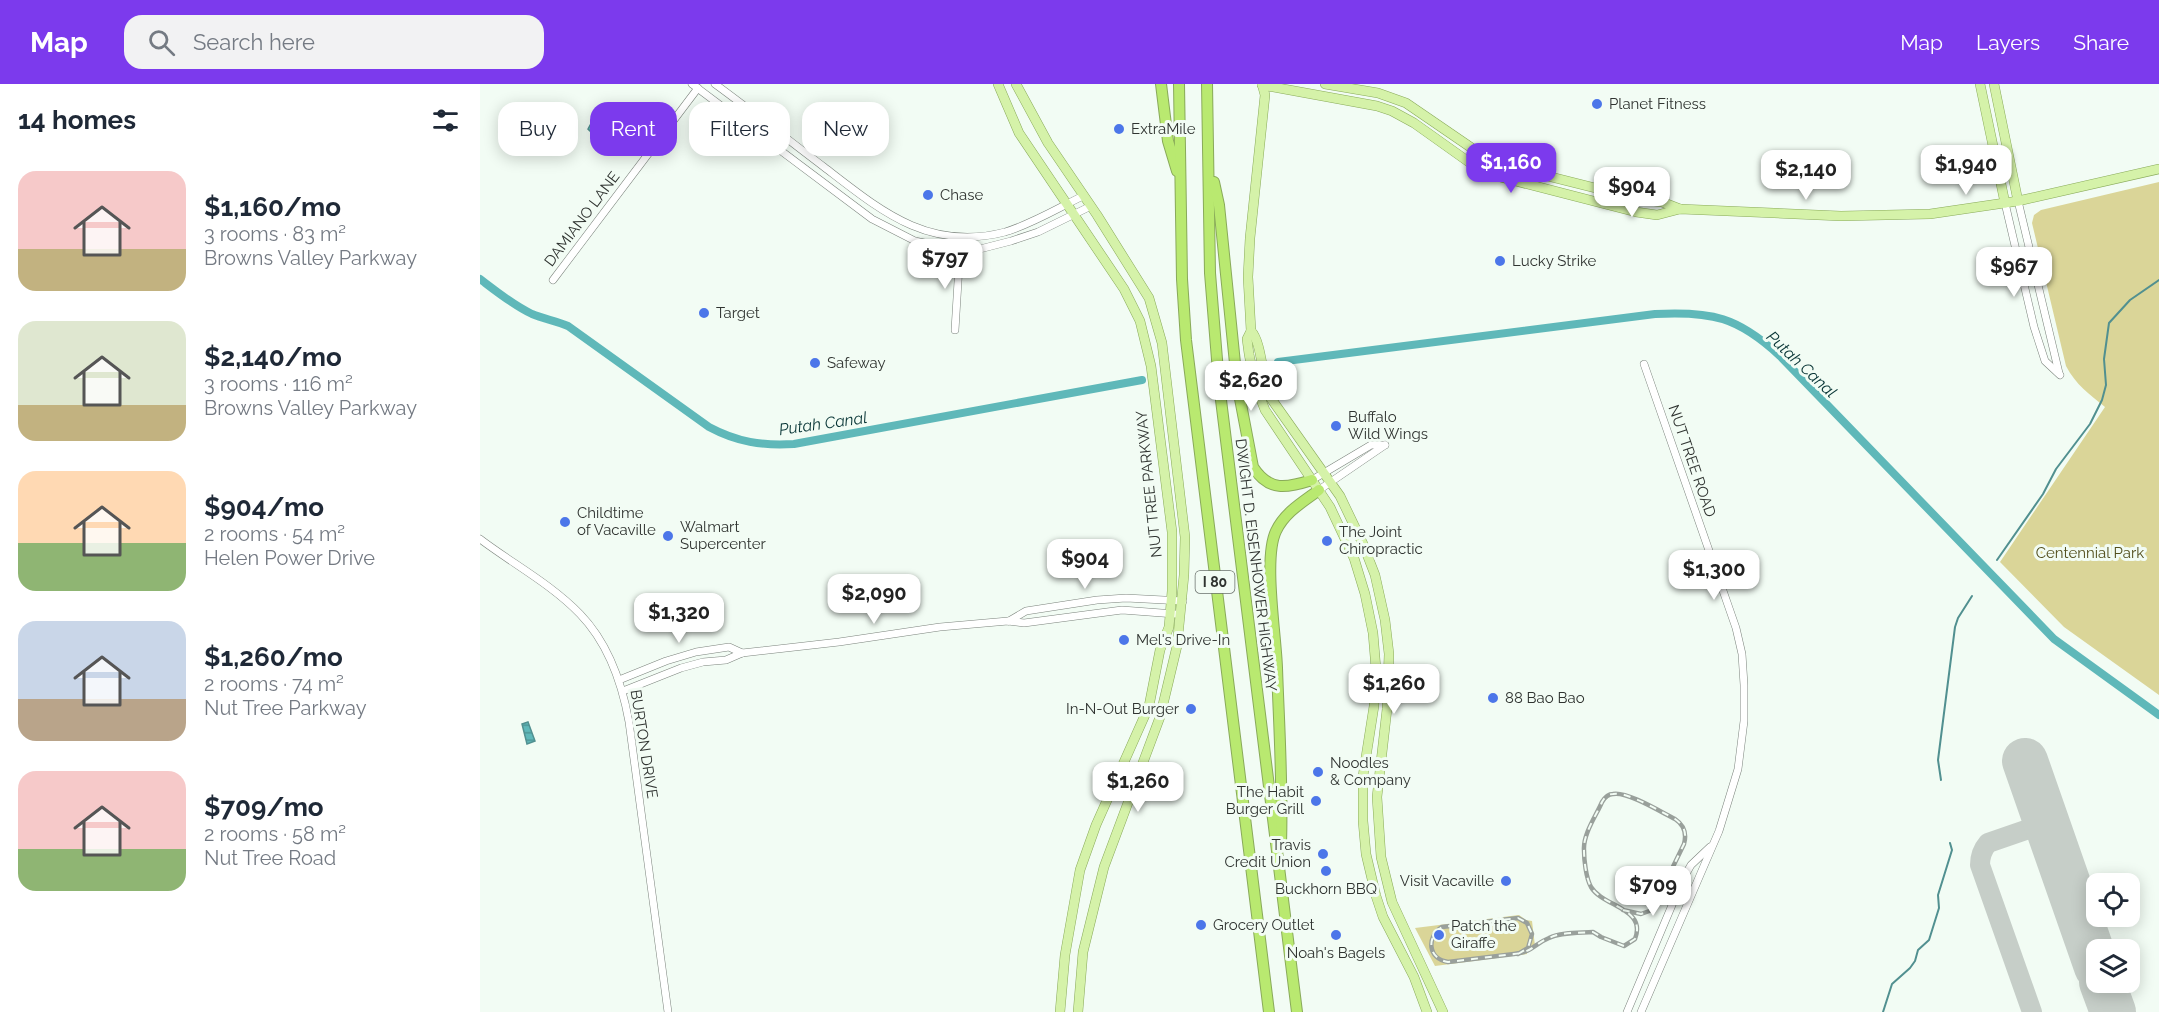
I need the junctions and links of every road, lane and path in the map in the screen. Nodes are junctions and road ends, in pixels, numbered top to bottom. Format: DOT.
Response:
graph roads {
  1 [pos="715,84"];
  2 [pos="998,84"];
  3 [pos="1016,84"];
  4 [pos="1161,84"];
  5 [pos="1179,84"];
  6 [pos="1207,84"];
  7 [pos="1325,84"];
  8 [pos="1980,84"];
  9 [pos="1994,84"];
  10 [pos="1267,85"];
  11 [pos="695,86"];
  12 [pos="1425,131"];
  13 [pos="1466,144"];
  14 [pos="1209,157"];
  15 [pos="2159,169"];
  16 [pos="1485,172"];
  17 [pos="1535,174"];
  18 [pos="1181,183"];
  19 [pos="1537,187"];
  20 [pos="1589,187"];
  21 [pos="1083,196"];
  22 [pos="1644,200"];
  23 [pos="2018,201"];
  24 [pos="1598,203"];
  25 [pos="2005,203"];
  26 [pos="1065,204"];
  27 [pos="1091,206"];
  28 [pos="1680,209"];
  29 [pos="1073,216"];
  30 [pos="960,249"];
  31 [pos="553,279"];
  32 [pos="954,330"];
  33 [pos="1251,331"];
  34 [pos="1644,364"];
  35 [pos="1324,473"];
  36 [pos="1312,480"];
  37 [pos="1331,483"];
  38 [pos="1319,490"];
  39 [pos="480,539"];
  40 [pos="1171,600"];
  41 [pos="1183,601"];
  42 [pos="1170,614"];
  43 [pos="1181,614"];
  44 [pos="1008,621"];
  45 [pos="1372,627"];
  46 [pos="742,654"];
  47 [pos="618,680"];
  48 [pos="1389,683"];
  49 [pos="1375,689"];
  50 [pos="623,691"];
  51 [pos="1379,763"];
  52 [pos="1712,845"];
  53 [pos="1280,873"];
  54 [pos="1683,879"];
  55 [pos="1695,884"];
  56 [pos="668,1012"];
  57 [pos="1060,1012"];
  58 [pos="1078,1012"];
  59 [pos="1267,1012"];
  60 [pos="1297,1012"];
  61 [pos="1427,1012"];
  62 [pos="1443,1012"];
  63 [pos="1627,1012"];
  64 [pos="1641,1012"];
  1 -- 26 [label="street"];
  2 -- 26 [label="main road, NUT TREE PARKWAY"];
  3 -- 21 [label="main road, NUT TREE PARKWAY"];
  4 -- 18 [label="highway"];
  5 -- 18 [label="highway, I 80"];
  6 -- 14 [label="highway, DWIGHT D. EISENHOWER HIGHWAY / I 80"];
  7 -- 13 [label="main road"];
  8 -- 25 [label="main road"];
  9 -- 23 [label="main road"];
  10 -- 12 [label="main road"];
  10 -- 33 [label="main road"];
  11 -- 30 [label="street"];
  11 -- 31 [label="street, DAMIANO LANE"];
  12 -- 13 [label="main road"];
  12 -- 16 [label="main road"];
  13 -- 17 [label="main road"];
  14 -- 36 [label="highway"];
  14 -- 53 [label="highway, DWIGHT D. EISENHOWER HIGHWAY / I 80"];
  15 -- 23 [label="main road"];
  16 -- 17 [label="main road"];
  16 -- 19 [label="main road"];
  17 -- 19 [label="main road"];
  17 -- 20 [label="main road"];
  18 -- 59 [label="highway, I 80"];
  19 -- 20 [label="main road"];
  19 -- 24 [label="main road"];
  20 -- 22 [label="main road"];
  21 -- 26 [label="street"];
  21 -- 27 [label="main road, NUT TREE PARKWAY"];
  22 -- 24 [label="main road"];
  22 -- 28 [label="main road"];
  23 -- 25 [label="main road"];
  23 -- 25 [label="street"];
  24 -- 28 [label="main road"];
  25 -- 28 [label="main road"];
  26 -- 29 [label="main road, NUT TREE PARKWAY"];
  27 -- 29 [label="street"];
  27 -- 41 [label="main road, NUT TREE PARKWAY"];
  29 -- 30 [label="street"];
  29 -- 40 [label="main road, NUT TREE PARKWAY"];
  30 -- 32 [label="street"];
  33 -- 35 [label="main road"];
  33 -- 36 [label="main road"];
  34 -- 52 [label="street, NUT TREE ROAD"];
  35 -- 36 [label="street"];
  35 -- 37 [label="main road"];
  35 -- 37 [label="street"];
  36 -- 38 [label="main road"];
  37 -- 38 [label="street"];
  37 -- 48 [label="main road"];
  38 -- 45 [label="main road"];
  38 -- 53 [label="highway"];
  39 -- 47 [label="street, BURTON DRIVE"];
  40 -- 41 [label="street"];
  40 -- 42 [label="main road, NUT TREE PARKWAY"];
  40 -- 44 [label="street"];
  41 -- 43 [label="main road, NUT TREE PARKWAY"];
  42 -- 43 [label="street"];
  42 -- 44 [label="street"];
  42 -- 57 [label="main road, NUT TREE PARKWAY"];
  43 -- 58 [label="main road, NUT TREE PARKWAY"];
  44 -- 46 [label="street"];
  45 -- 48 [label="main road"];
  45 -- 49 [label="main road"];
  46 -- 47 [label="street"];
  46 -- 50 [label="street"];
  47 -- 50 [label="street, BURTON DRIVE"];
  48 -- 51 [label="main road"];
  49 -- 51 [label="main road"];
  49 -- 61 [label="main road"];
  50 -- 56 [label="street, BURTON DRIVE"];
  51 -- 62 [label="main road"];
  52 -- 54 [label="street, NUT TREE ROAD"];
  52 -- 55 [label="street, NUT TREE ROAD"];
  53 -- 60 [label="highway, DWIGHT D. EISENHOWER HIGHWAY / I 80"];
  54 -- 55 [label="street"];
  54 -- 63 [label="street, NUT TREE ROAD"];
  55 -- 64 [label="street, NUT TREE ROAD"];
}
